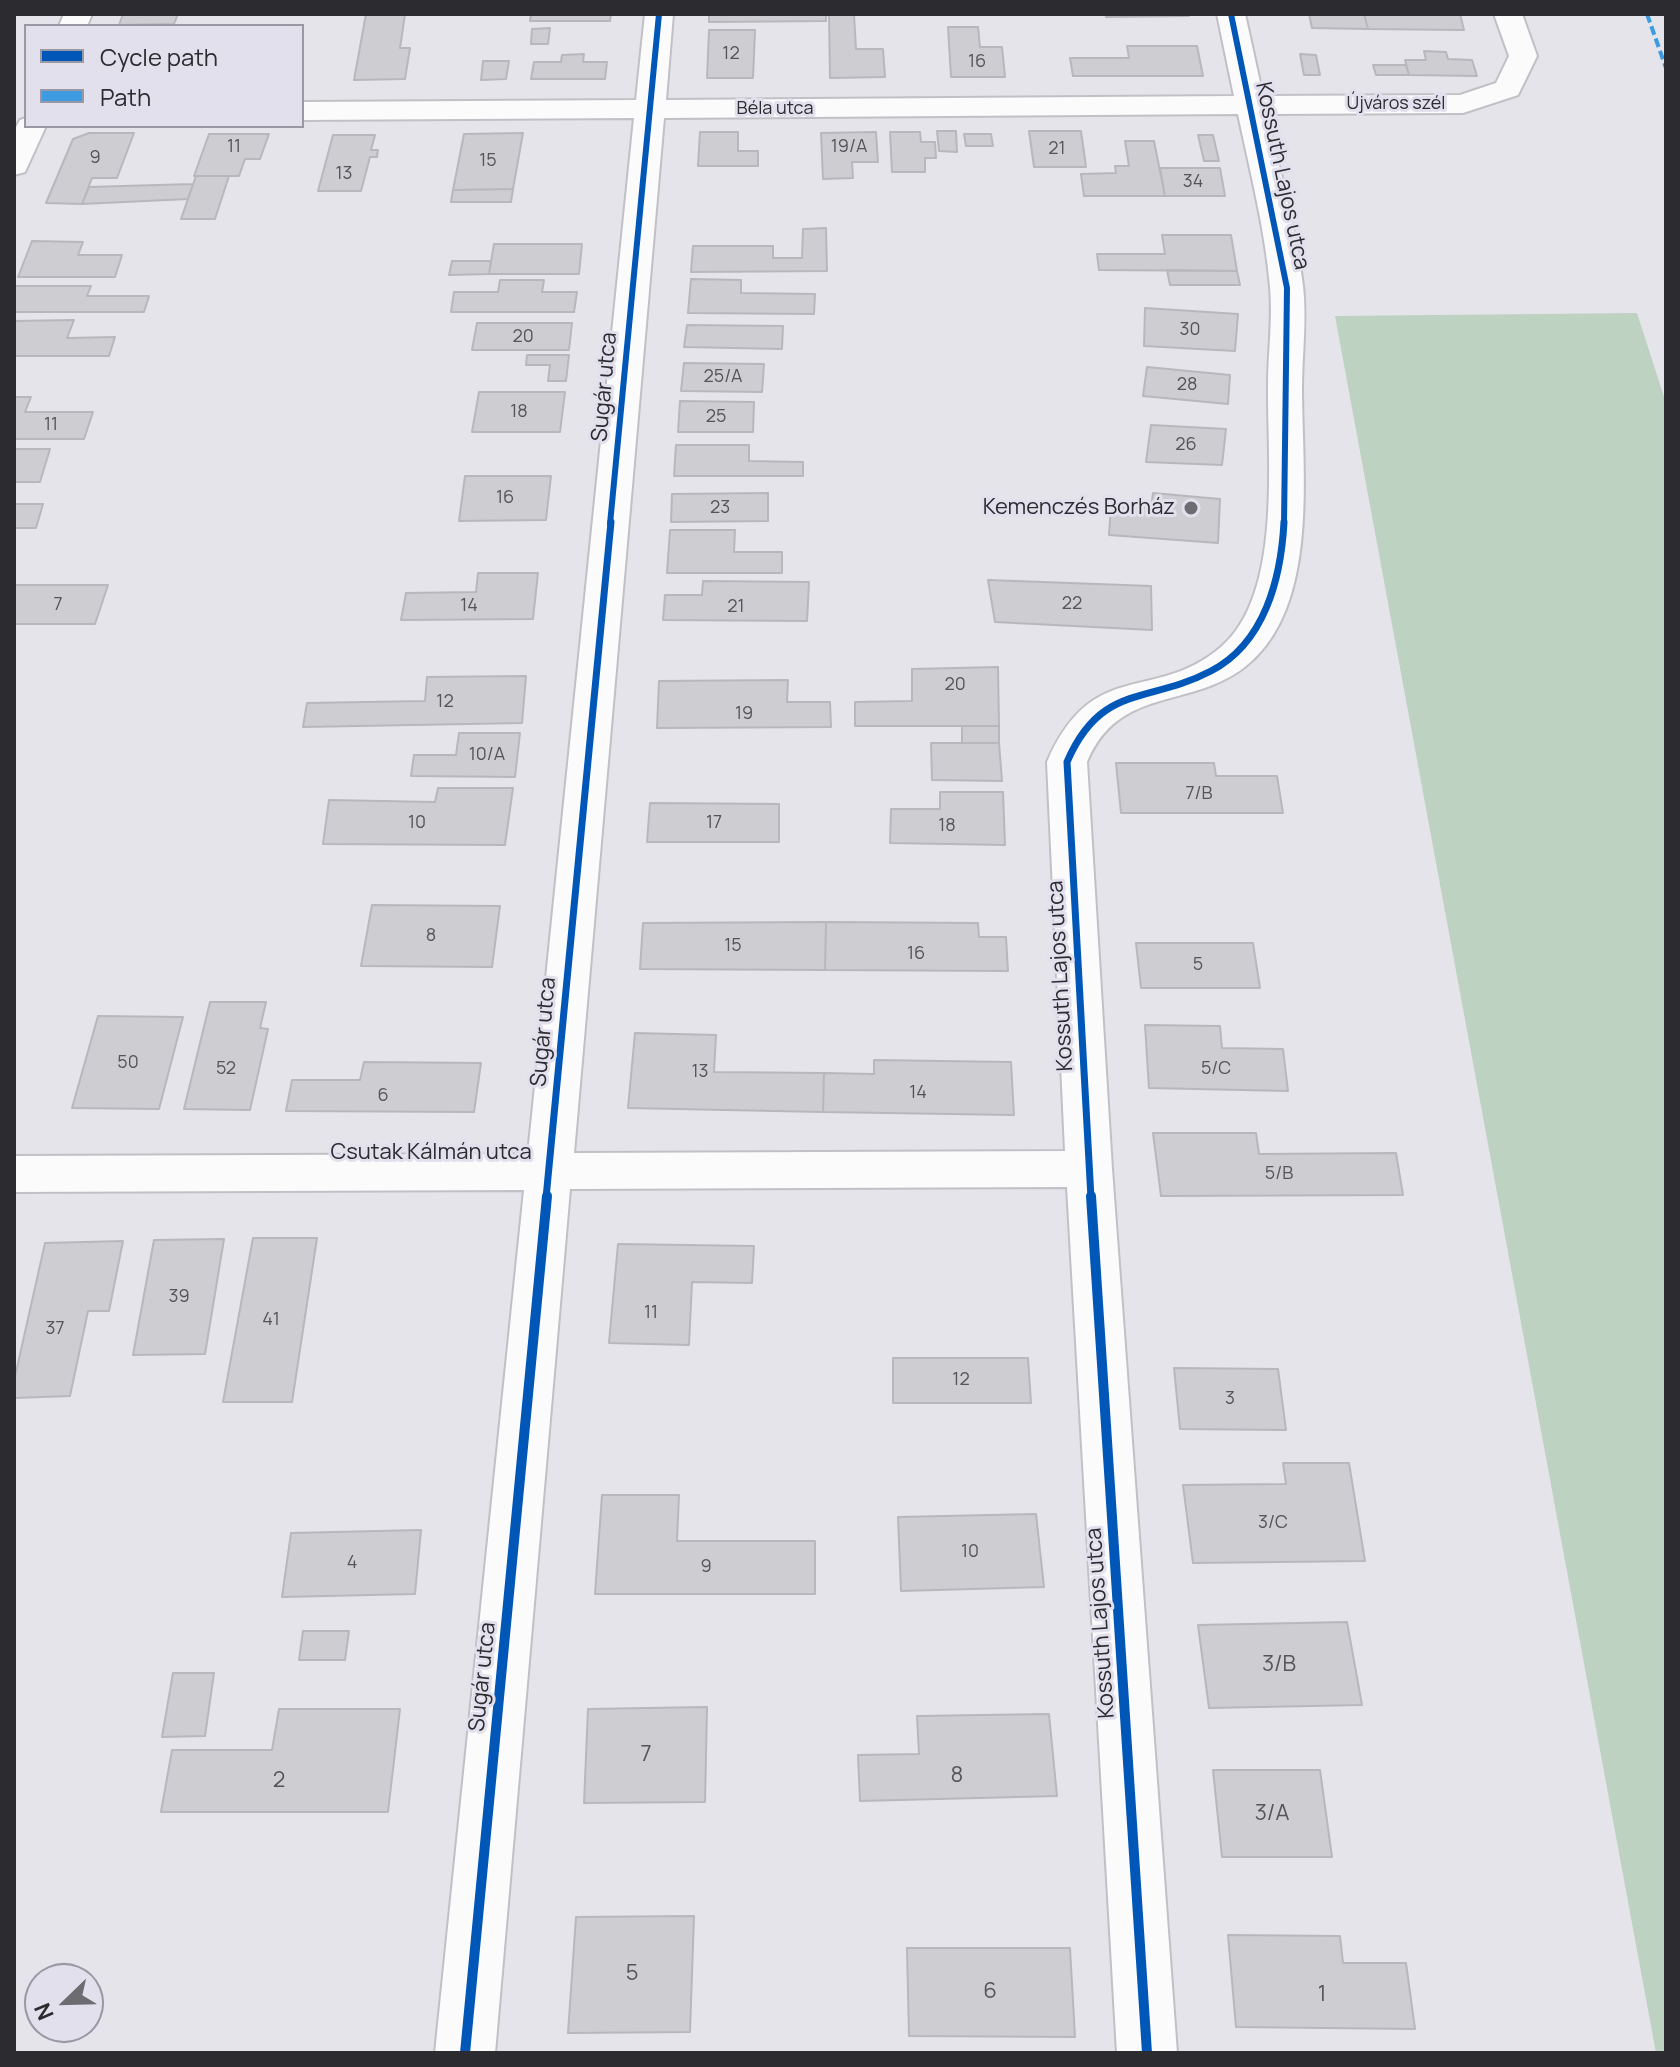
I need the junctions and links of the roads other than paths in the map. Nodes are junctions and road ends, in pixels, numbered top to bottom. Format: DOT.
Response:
graph roads {
  1 [pos="659,14"];
  2 [pos="1231,14"];
  3 [pos="1508,14"];
  4 [pos="1248,105"];
  5 [pos="649,109"];
  6 [pos="304,111"];
  7 [pos="30,128"];
  8 [pos="14,166"];
  9 [pos="1089,1169"];
  10 [pos="550,1170"];
  11 [pos="14,1174"];
  12 [pos="465,2053"];
  13 [pos="1147,2053"];
  1 -- 5 [label="street, Sugár utca"];
  2 -- 4 [label="street, Kossuth Lajos utca"];
  3 -- 4 [label="street, Újváros szél"];
  4 -- 5 [label="street, Béla utca"];
  4 -- 9 [label="street, Kossuth Lajos utca"];
  5 -- 6 [label="street, Béla utca"];
  5 -- 10 [label="street, Sugár utca"];
  7 -- 8 [label="street"];
  9 -- 10 [label="street, Csutak Kálmán utca"];
  9 -- 13 [label="street, Kossuth Lajos utca"];
  10 -- 11 [label="street, Csutak Kálmán utca"];
  10 -- 12 [label="street, Sugár utca"];
}
